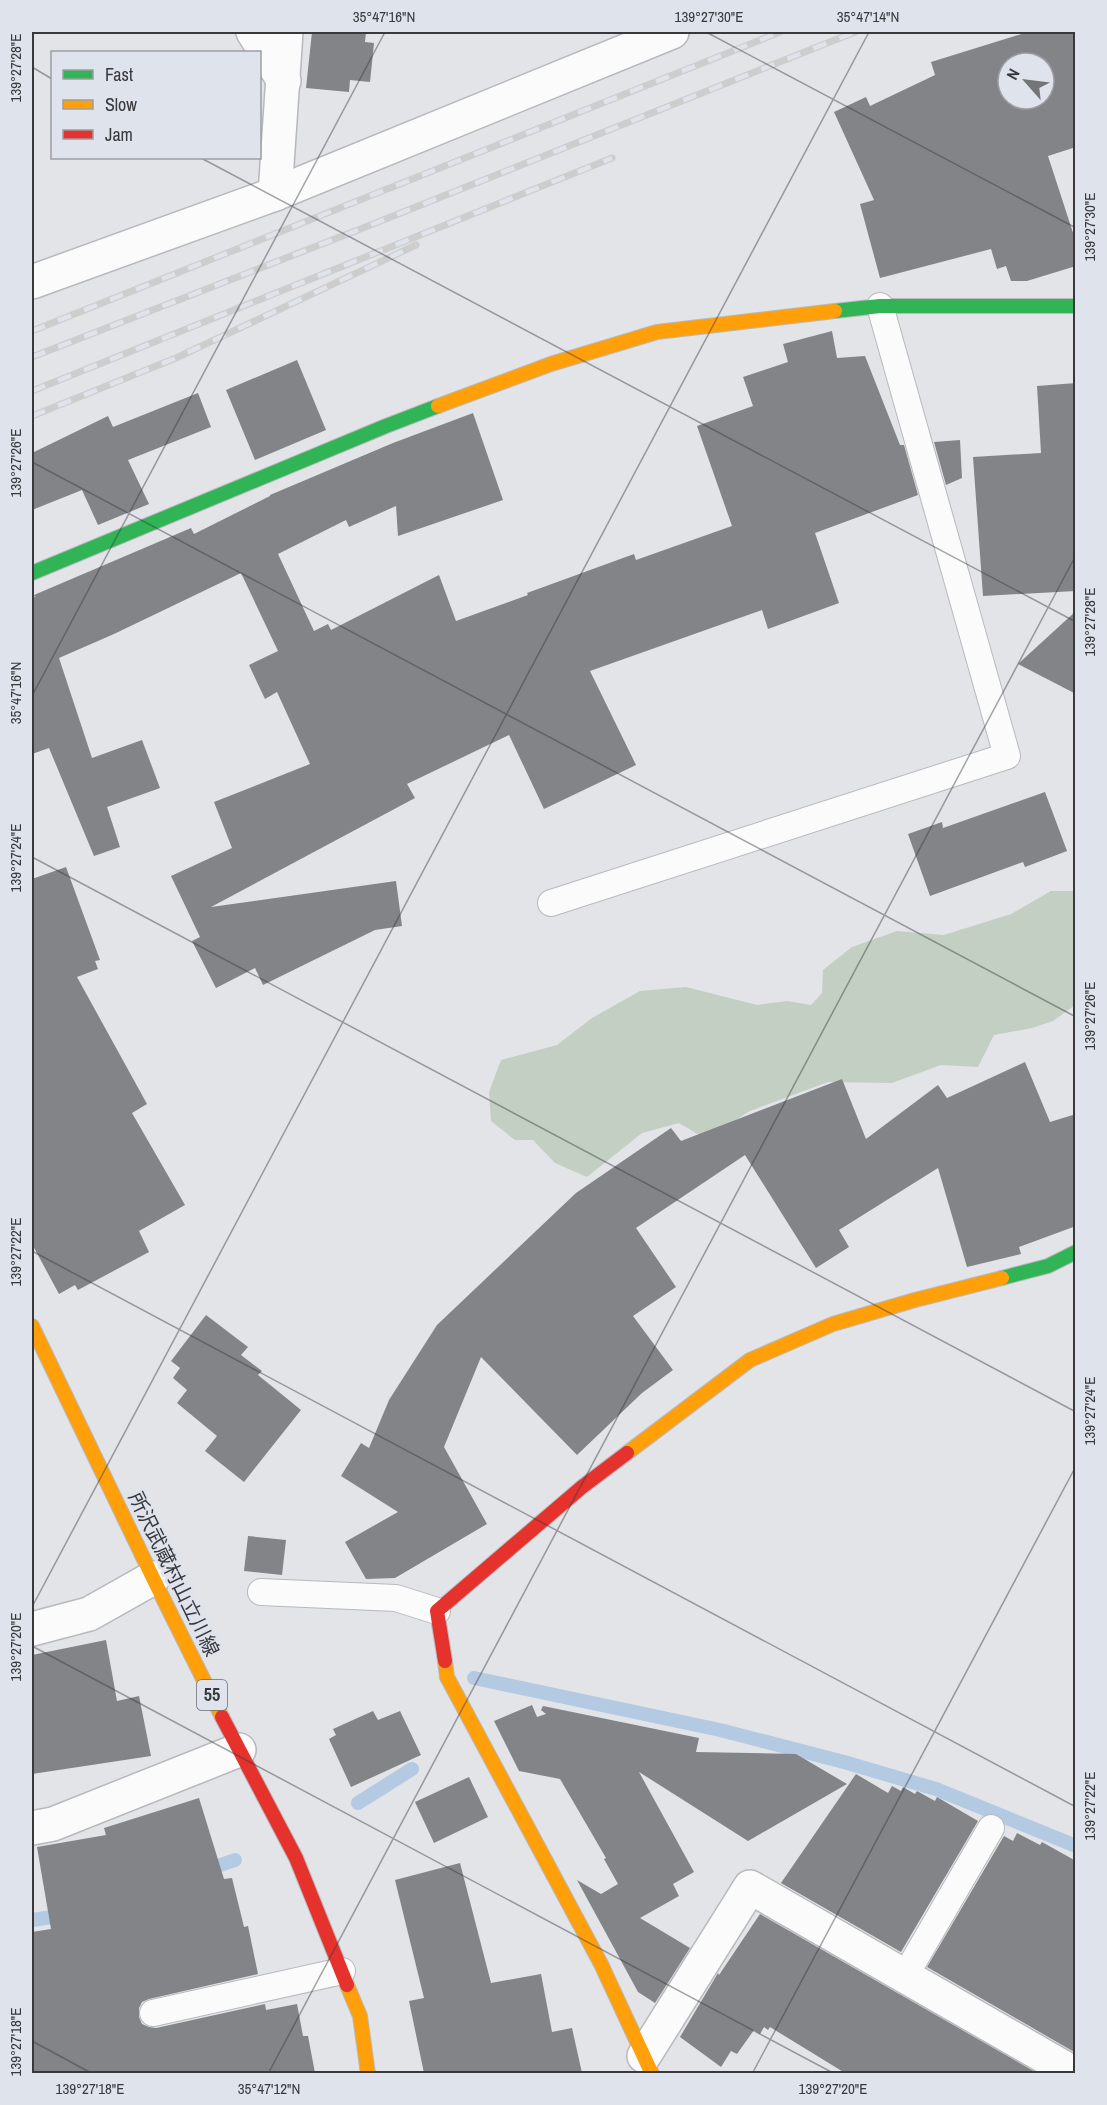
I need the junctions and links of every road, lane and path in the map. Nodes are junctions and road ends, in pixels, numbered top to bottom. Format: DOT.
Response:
graph roads {
  1 [pos="253,32"];
  2 [pos="286,32"];
  3 [pos="672,32"];
  4 [pos="284,81"];
  5 [pos="274,194"];
  6 [pos="32,282"];
  7 [pos="880,306"];
  8 [pos="1076,306"];
  9 [pos="32,573"];
  10 [pos="551,903"];
  11 [pos="1076,1252"];
  12 [pos="32,1326"];
  13 [pos="153,1578"];
  14 [pos="261,1592"];
  15 [pos="437,1611"];
  16 [pos="32,1629"];
  17 [pos="239,1750"];
  18 [pos="32,1828"];
  19 [pos="991,1828"];
  20 [pos="342,1971"];
  21 [pos="905,1976"];
  22 [pos="153,2013"];
  23 [pos="648,2065"];
  24 [pos="368,2073"];
  25 [pos="1075,2073"];
  1 -- 4 [label="street"];
  2 -- 4 [label="street"];
  3 -- 5 [label="street"];
  4 -- 5 [label="street"];
  5 -- 6 [label="street"];
  7 -- 8 [label="street"];
  7 -- 9 [label="street"];
  7 -- 10 [label="lane"];
  11 -- 15 [label="street"];
  12 -- 13 [label="street, 所沢武蔵村山立川線 / 55"];
  13 -- 16 [label="street"];
  13 -- 17 [label="street, 所沢武蔵村山立川線 / 55"];
  14 -- 15 [label="lane"];
  15 -- 23 [label="street"];
  17 -- 18 [label="street"];
  17 -- 20 [label="street, 所沢武蔵村山立川線 / 55"];
  19 -- 21 [label="lane"];
  20 -- 22 [label="lane"];
  20 -- 24 [label="street, 所沢武蔵村山立川線 / 55"];
  21 -- 23 [label="street"];
  21 -- 25 [label="street"];
}
